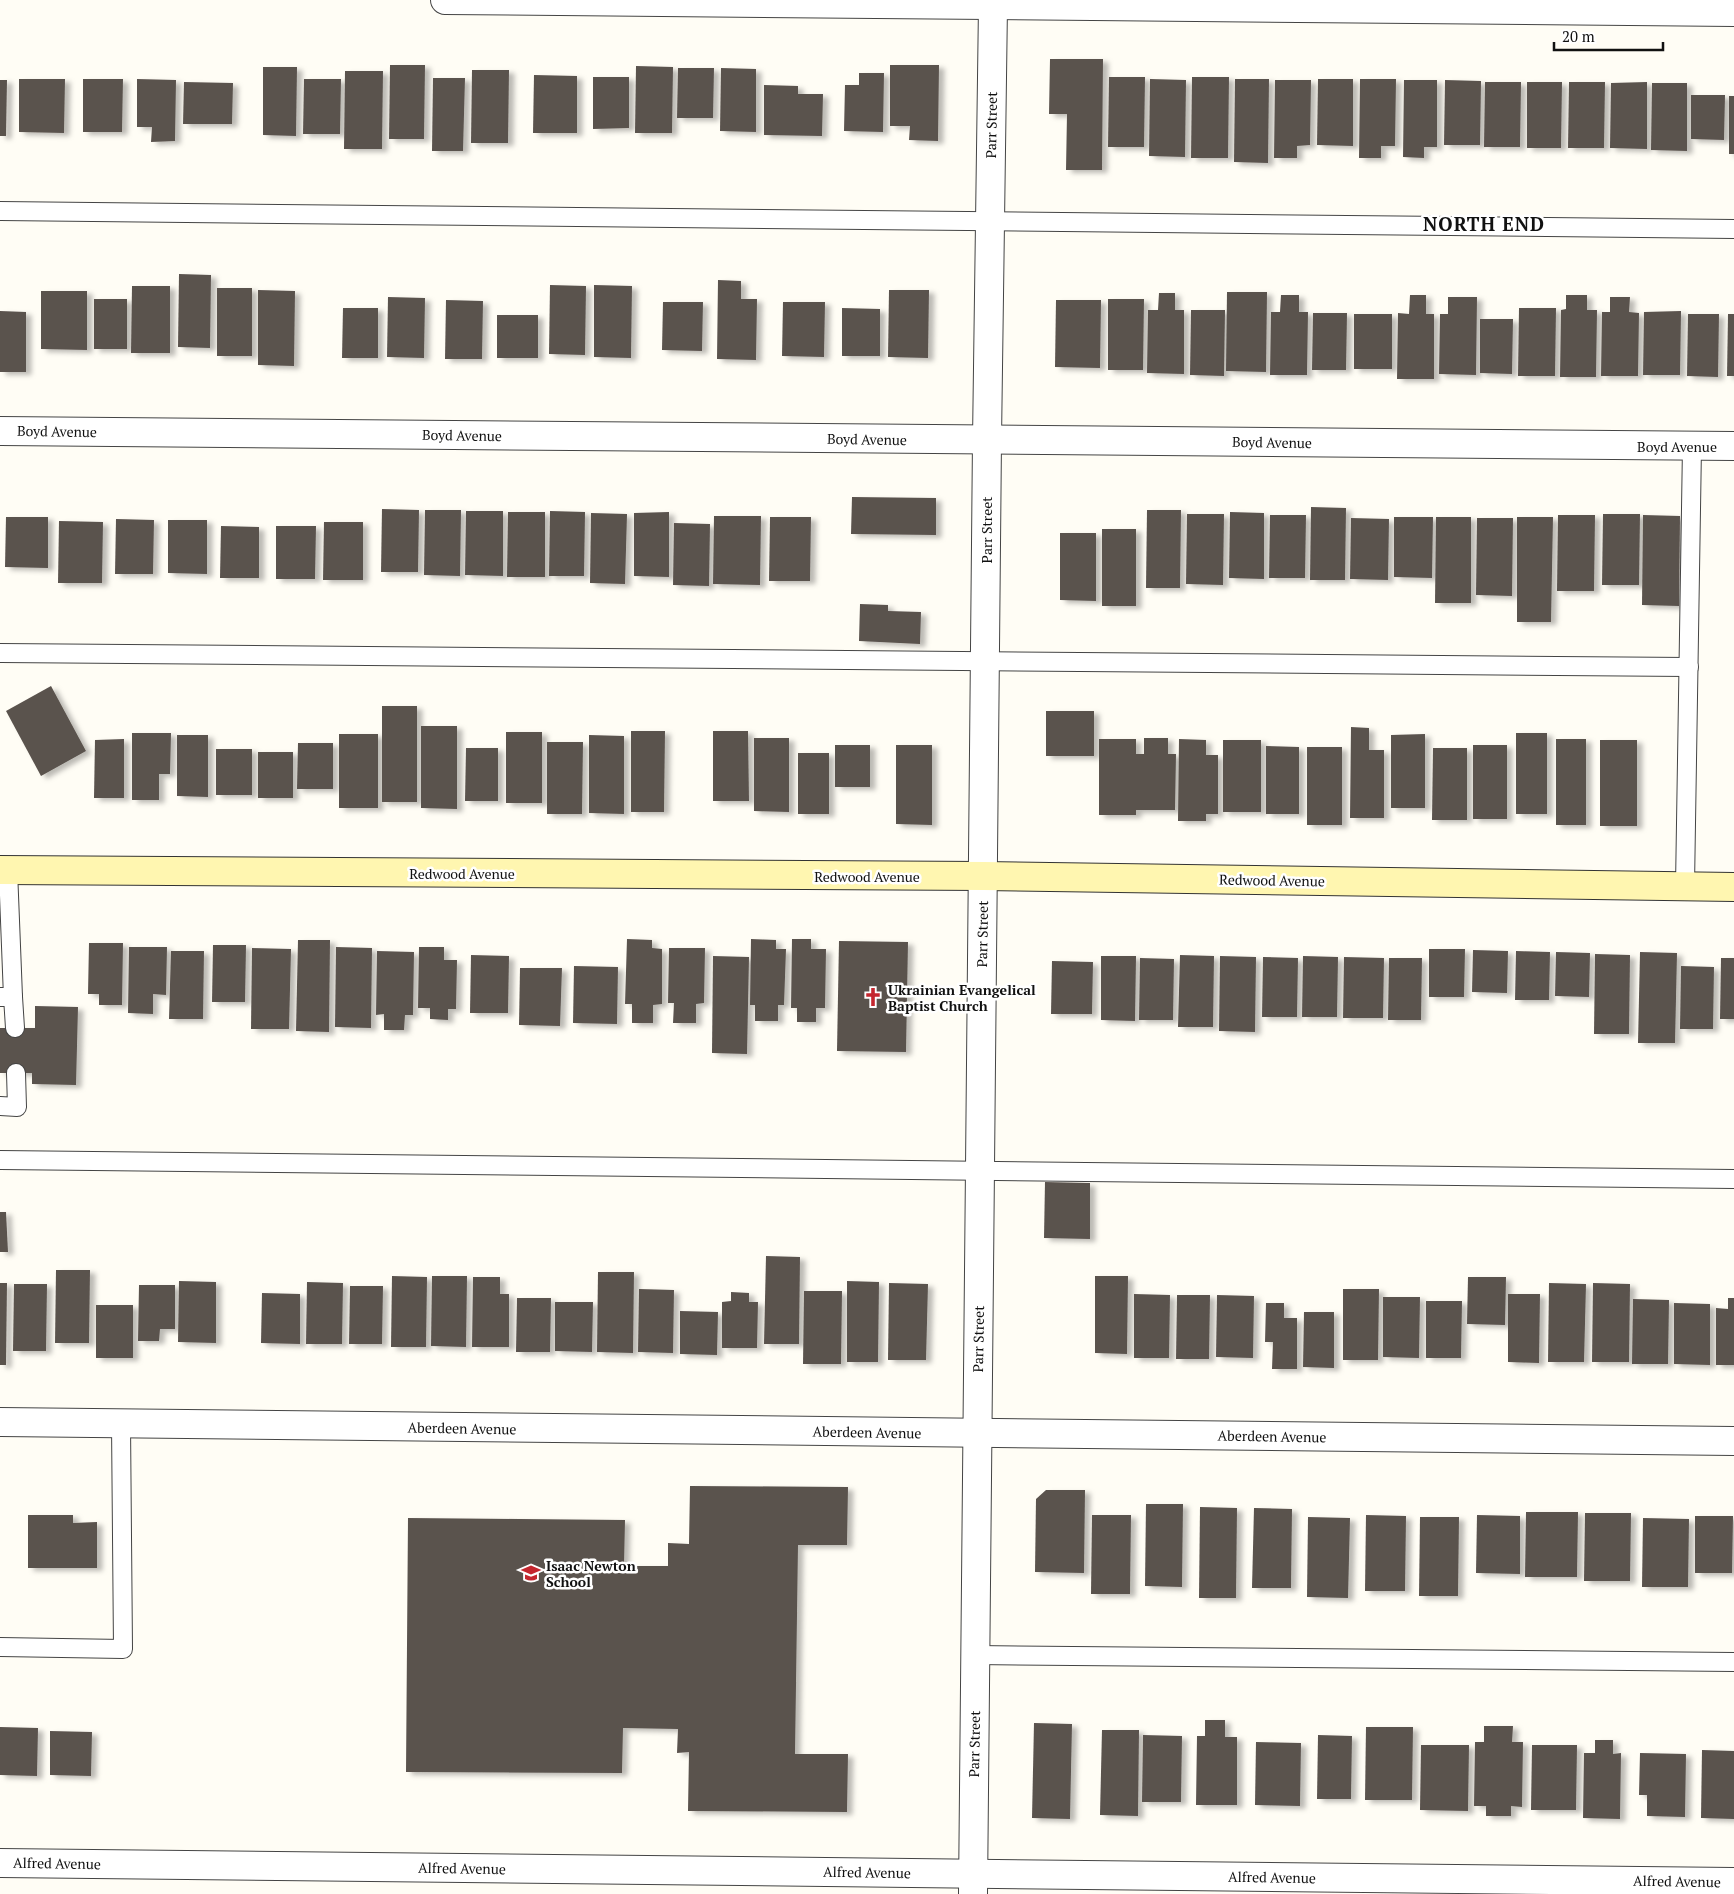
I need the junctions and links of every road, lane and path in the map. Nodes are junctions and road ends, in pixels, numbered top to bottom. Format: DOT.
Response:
graph roads {
  1 [pos="445,0"];
  2 [pos="557,1"];
  3 [pos="790,2"];
  4 [pos="1008,4"];
  5 [pos="1734,12"];
  6 [pos="0,210"];
  7 [pos="990,221"];
  8 [pos="1734,229"];
  9 [pos="0,431"];
  10 [pos="987,440"];
  11 [pos="1692,446"];
  12 [pos="1734,446"];
  13 [pos="0,653"];
  14 [pos="985,661"];
  15 [pos="1688,667"];
  16 [pos="4,870"];
  17 [pos="983,876"];
  18 [pos="1685,886"];
  19 [pos="1734,887"];
  20 [pos="7,997"];
  21 [pos="15,1028"];
  22 [pos="16,1073"];
  23 [pos="0,1106"];
  24 [pos="0,1160"];
  25 [pos="980,1171"];
  26 [pos="1734,1179"];
  27 [pos="0,1422"];
  28 [pos="121,1424"];
  29 [pos="977,1433"];
  30 [pos="1734,1441"];
  31 [pos="0,1647"];
  32 [pos="974,1655"];
  33 [pos="1734,1662"];
  34 [pos="0,1862"];
  35 [pos="1734,1882"];
  36 [pos="972,1884"];
  1 -- 2 [label="street"];
  2 -- 3 [label="street"];
  3 -- 4 [label="street"];
  4 -- 5 [label="street"];
  4 -- 7 [label="street, Parr Street"];
  6 -- 7 [label="lane"];
  7 -- 8 [label="lane"];
  7 -- 10 [label="street, Parr Street"];
  9 -- 10 [label="street, Boyd Avenue"];
  10 -- 11 [label="street, Boyd Avenue"];
  10 -- 14 [label="street, Parr Street"];
  11 -- 12 [label="street, Boyd Avenue"];
  11 -- 15 [label="lane"];
  13 -- 14 [label="lane"];
  14 -- 15 [label="lane"];
  14 -- 17 [label="street, Parr Street"];
  15 -- 18 [label="lane"];
  16 -- 17 [label="street, Redwood Avenue"];
  16 -- 20 [label="lane"];
  17 -- 18 [label="street, Redwood Avenue"];
  17 -- 25 [label="street, Parr Street"];
  18 -- 19 [label="street, Redwood Avenue"];
  20 -- 21 [label="lane"];
  22 -- 23 [label="lane"];
  24 -- 25 [label="lane"];
  25 -- 26 [label="lane"];
  25 -- 29 [label="street, Parr Street"];
  27 -- 28 [label="street, Aberdeen Avenue"];
  28 -- 29 [label="street, Aberdeen Avenue"];
  28 -- 31 [label="lane"];
  29 -- 30 [label="street, Aberdeen Avenue"];
  29 -- 32 [label="street, Parr Street"];
  32 -- 33 [label="lane"];
  32 -- 36 [label="street, Parr Street"];
  34 -- 36 [label="street, Alfred Avenue"];
  35 -- 36 [label="street, Alfred Avenue"];
}
